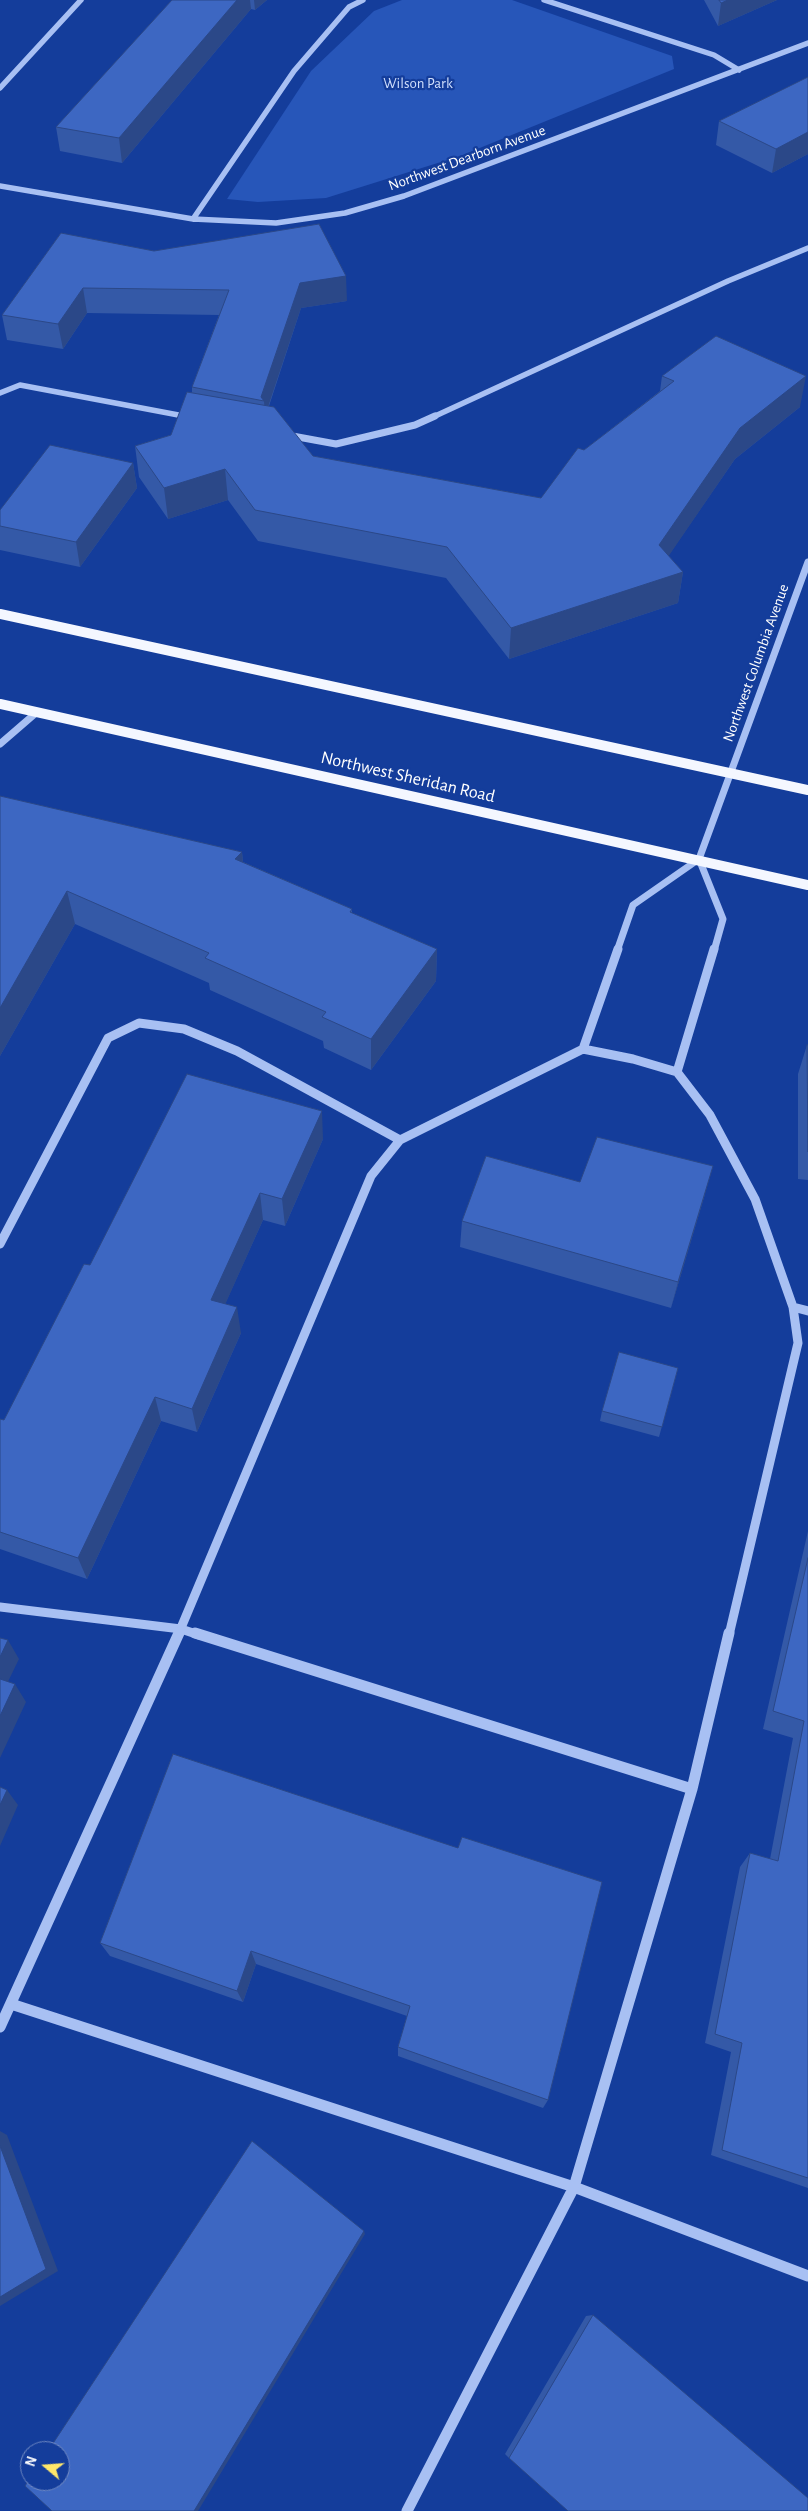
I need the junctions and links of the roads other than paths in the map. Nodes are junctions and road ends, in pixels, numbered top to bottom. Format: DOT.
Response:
graph roads {
  1 [pos="81,0"];
  2 [pos="363,0"];
  3 [pos="544,0"];
  4 [pos="808,44"];
  5 [pos="739,70"];
  6 [pos="0,88"];
  7 [pos="0,186"];
  8 [pos="193,219"];
  9 [pos="808,248"];
  10 [pos="0,393"];
  11 [pos="202,419"];
  12 [pos="278,434"];
  13 [pos="808,562"];
  14 [pos="0,614"];
  15 [pos="0,704"];
  16 [pos="36,712"];
  17 [pos="0,744"];
  18 [pos="730,774"];
  19 [pos="808,790"];
  20 [pos="699,859"];
  21 [pos="808,884"];
  22 [pos="583,1049"];
  23 [pos="677,1072"];
  24 [pos="400,1140"];
  25 [pos="0,1244"];
  26 [pos="793,1307"];
  27 [pos="808,1311"];
  28 [pos="0,1607"];
  29 [pos="180,1630"];
  30 [pos="692,1789"];
  31 [pos="11,2004"];
  32 [pos="0,2027"];
  33 [pos="574,2187"];
  34 [pos="808,2276"];
  35 [pos="407,2511"];
  1 -- 6 [label="street"];
  2 -- 8 [label="street"];
  3 -- 5 [label="street"];
  4 -- 5 [label="street, Northwest Dearborn Avenue"];
  5 -- 8 [label="street, Northwest Dearborn Avenue"];
  7 -- 8 [label="street, Northwest Dearborn Avenue"];
  9 -- 12 [label="street"];
  10 -- 11 [label="street"];
  13 -- 18 [label="street, Northwest Columbia Avenue"];
  14 -- 18 [label="main road"];
  15 -- 16 [label="main road, Northwest Sheridan Road"];
  16 -- 17 [label="street"];
  16 -- 20 [label="main road, Northwest Sheridan Road"];
  18 -- 19 [label="main road"];
  18 -- 20 [label="street, Northwest Columbia Avenue"];
  20 -- 21 [label="main road, Northwest Sheridan Road"];
  20 -- 22 [label="street"];
  20 -- 23 [label="street"];
  22 -- 23 [label="street"];
  22 -- 24 [label="street"];
  23 -- 26 [label="street"];
  24 -- 25 [label="street"];
  24 -- 29 [label="street"];
  26 -- 27 [label="street"];
  26 -- 30 [label="street"];
  28 -- 29 [label="street"];
  29 -- 30 [label="street"];
  29 -- 31 [label="street"];
  30 -- 33 [label="street"];
  31 -- 32 [label="street"];
  31 -- 33 [label="street"];
  33 -- 34 [label="street"];
  33 -- 35 [label="street"];
}
